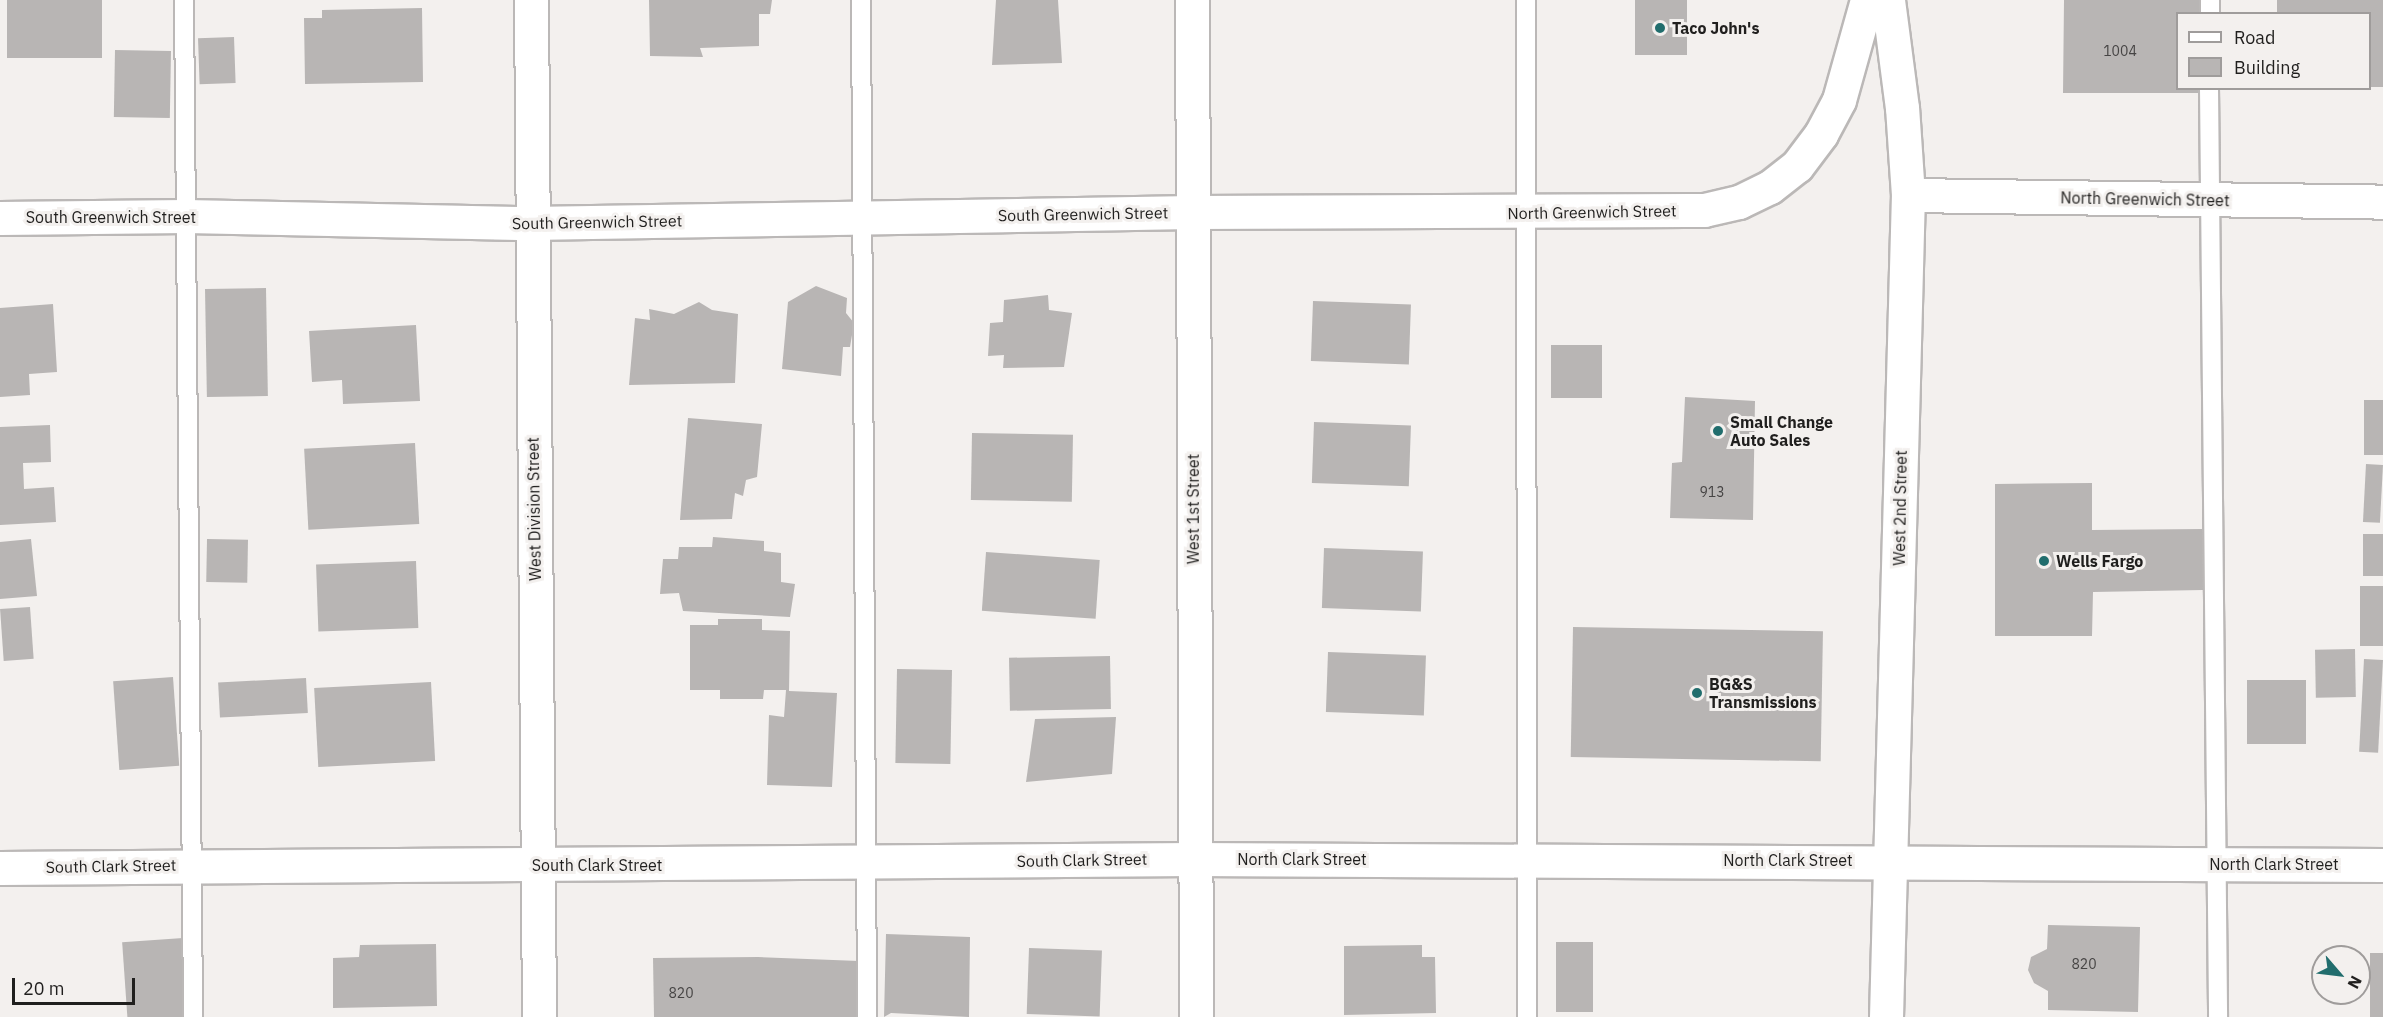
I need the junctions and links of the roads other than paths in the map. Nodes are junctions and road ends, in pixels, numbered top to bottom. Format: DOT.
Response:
graph roads {
  1 [pos="184,0"];
  2 [pos="531,0"];
  3 [pos="861,0"];
  4 [pos="1192,0"];
  5 [pos="1526,0"];
  6 [pos="1866,0"];
  7 [pos="1888,0"];
  8 [pos="2209,90"];
  9 [pos="1908,195"];
  10 [pos="2209,200"];
  11 [pos="2383,201"];
  12 [pos="1193,212"];
  13 [pos="1524,213"];
  14 [pos="186,216"];
  15 [pos="0,218"];
  16 [pos="863,218"];
  17 [pos="530,223"];
  18 [pos="1193,859"];
  19 [pos="1527,860"];
  20 [pos="1892,860"];
  21 [pos="866,862"];
  22 [pos="2216,864"];
  23 [pos="191,865"];
  24 [pos="2383,865"];
  25 [pos="538,866"];
  26 [pos="0,868"];
  27 [pos="193,1017"];
  28 [pos="539,1017"];
  29 [pos="867,1017"];
  30 [pos="1196,1017"];
  31 [pos="1527,1017"];
  32 [pos="1886,1017"];
  33 [pos="2218,1017"];
  1 -- 14 [label="lane"];
  2 -- 17 [label="main road, West Division Street"];
  3 -- 16 [label="lane"];
  4 -- 12 [label="main road, West 1st Street"];
  5 -- 13 [label="lane"];
  6 -- 13 [label="main road, North Greenwich Street"];
  7 -- 9 [label="main road, West 2nd Street"];
  8 -- 10 [label="lane"];
  9 -- 10 [label="main road, North Greenwich Street"];
  9 -- 20 [label="main road, West 2nd Street"];
  10 -- 11 [label="main road, North Greenwich Street"];
  10 -- 22 [label="lane"];
  12 -- 13 [label="main road, North Greenwich Street"];
  12 -- 16 [label="main road, South Greenwich Street"];
  12 -- 18 [label="main road, West 1st Street"];
  13 -- 19 [label="lane"];
  14 -- 15 [label="main road, South Greenwich Street"];
  14 -- 17 [label="main road, South Greenwich Street"];
  14 -- 23 [label="lane"];
  16 -- 17 [label="main road, South Greenwich Street"];
  16 -- 21 [label="lane"];
  17 -- 25 [label="main road, West Division Street"];
  18 -- 19 [label="main road, North Clark Street"];
  18 -- 21 [label="main road, South Clark Street"];
  18 -- 30 [label="main road, West 1st Street"];
  19 -- 20 [label="main road, North Clark Street"];
  19 -- 31 [label="lane"];
  20 -- 22 [label="main road, North Clark Street"];
  20 -- 32 [label="main road, West 2nd Street"];
  21 -- 25 [label="main road, South Clark Street"];
  21 -- 29 [label="lane"];
  22 -- 24 [label="main road, North Clark Street"];
  22 -- 33 [label="lane"];
  23 -- 25 [label="main road, South Clark Street"];
  23 -- 26 [label="main road, South Clark Street"];
  23 -- 27 [label="lane"];
  25 -- 28 [label="main road, West Division Street"];
}
